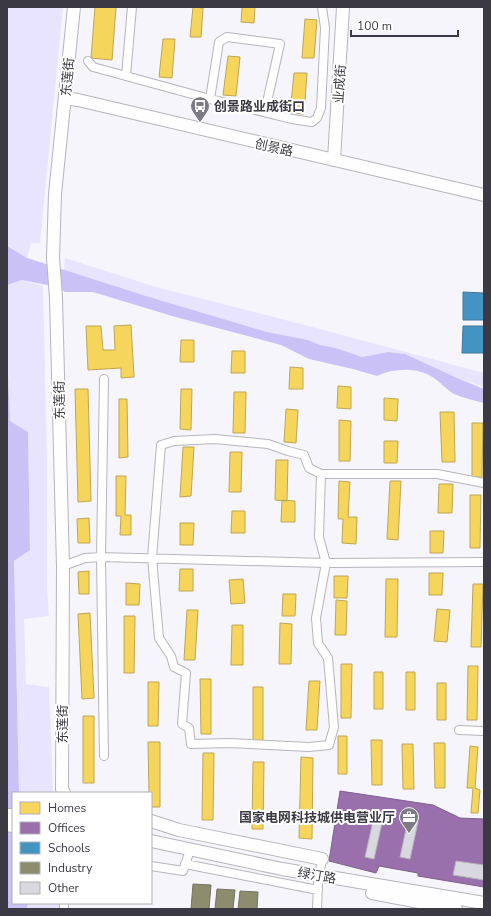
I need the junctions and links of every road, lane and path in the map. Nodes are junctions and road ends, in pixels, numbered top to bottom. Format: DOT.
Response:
graph roads {
  1 [pos="74,7"];
  2 [pos="132,7"];
  3 [pos="322,7"];
  4 [pos="343,7"];
  5 [pos="88,61"];
  6 [pos="126,76"];
  7 [pos="65,98"];
  8 [pos="210,99"];
  9 [pos="265,111"];
  10 [pos="334,160"];
  11 [pos="484,195"];
  12 [pos="104,379"];
  13 [pos="321,474"];
  14 [pos="484,482"];
  15 [pos="101,557"];
  16 [pos="152,558"];
  17 [pos="484,562"];
  18 [pos="326,563"];
  19 [pos="63,566"];
  20 [pos="459,730"];
  21 [pos="484,731"];
  22 [pos="104,756"];
  23 [pos="64,792"];
  24 [pos="152,821"];
  25 [pos="152,841"];
  26 [pos="152,848"];
  27 [pos="322,859"];
  28 [pos="187,860"];
  29 [pos="152,866"];
  30 [pos="318,883"];
  31 [pos="484,903"];
  32 [pos="317,909"];
  33 [pos="456,909"];
  1 -- 7 [label="street, 东莲街"];
  2 -- 6 [label="street"];
  3 -- 9 [label="street"];
  4 -- 10 [label="street, 业成街"];
  5 -- 6 [label="street"];
  6 -- 8 [label="street"];
  7 -- 10 [label="street, 创景路"];
  7 -- 19 [label="street, 东莲街"];
  8 -- 9 [label="street"];
  8 -- 9 [label="street"];
  10 -- 11 [label="street, 创景路"];
  12 -- 15 [label="street"];
  13 -- 14 [label="street"];
  13 -- 16 [label="street"];
  13 -- 18 [label="street"];
  15 -- 16 [label="street"];
  15 -- 19 [label="street"];
  15 -- 22 [label="street"];
  16 -- 18 [label="street"];
  16 -- 18 [label="street"];
  17 -- 18 [label="street"];
  19 -- 23 [label="street, 东莲街"];
  20 -- 21 [label="street"];
  24 -- 27 [label="street"];
  25 -- 30 [label="street, 绿汀路"];
  26 -- 28 [label="street, 绿汀路"];
  27 -- 30 [label="street"];
  28 -- 29 [label="street"];
  28 -- 30 [label="street, 绿汀路"];
  30 -- 31 [label="street, 绿汀路"];
  30 -- 32 [label="street"];
  30 -- 33 [label="street, 绿汀路"];
}
